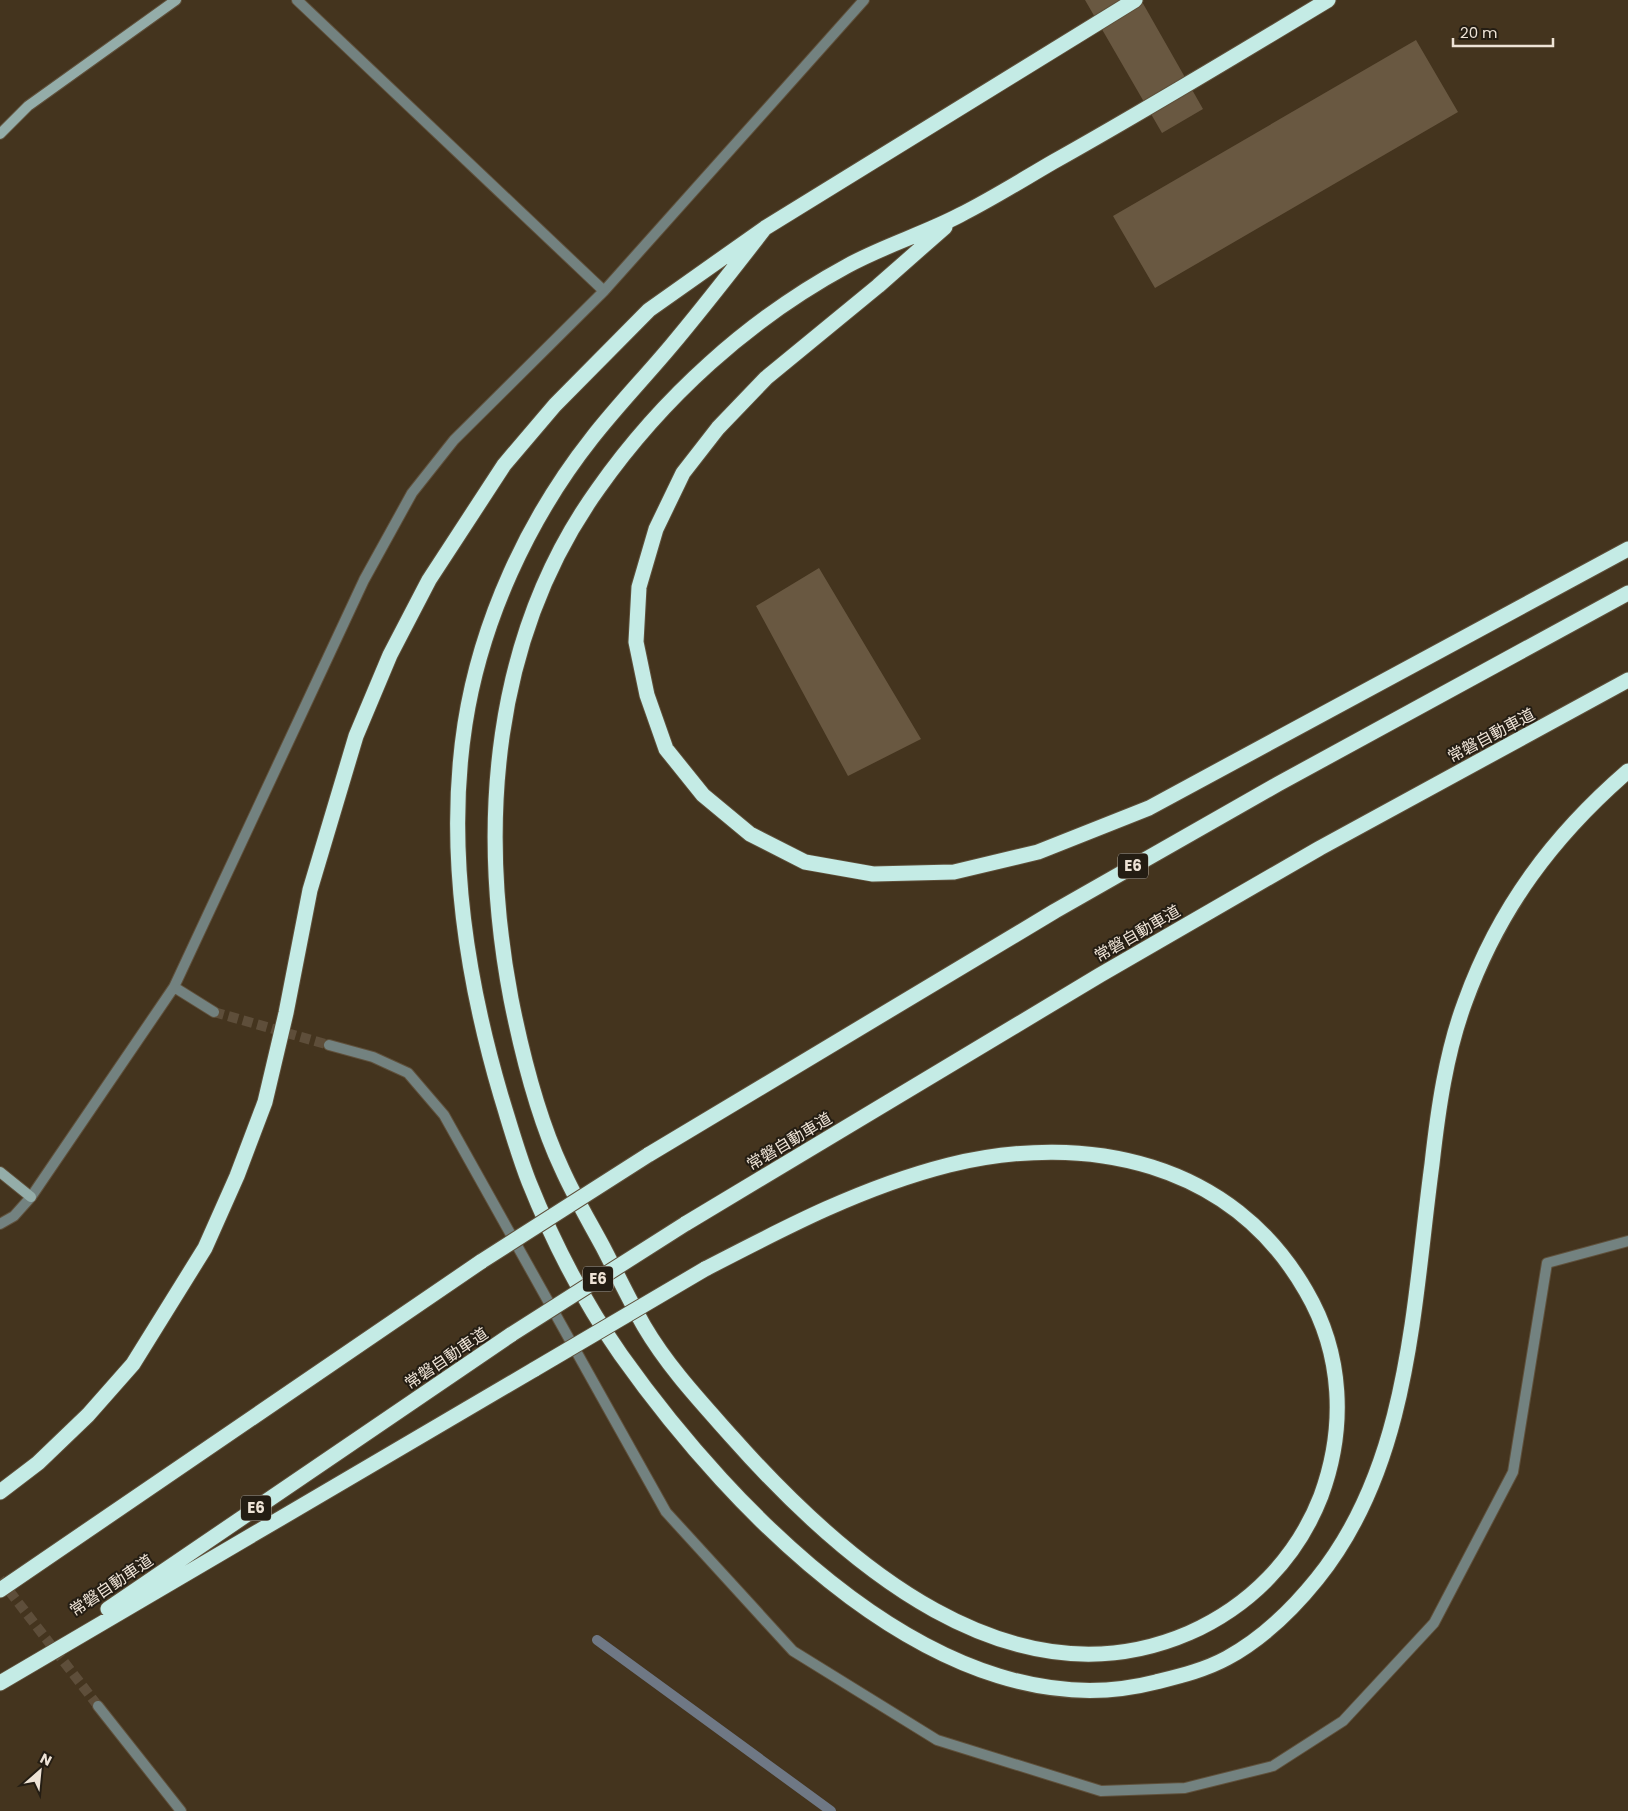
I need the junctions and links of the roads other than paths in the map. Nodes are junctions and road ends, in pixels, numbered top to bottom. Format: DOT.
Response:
graph roads {
  1 [pos="176,0"];
  2 [pos="297,0"];
  3 [pos="864,0"];
  4 [pos="1135,0"];
  5 [pos="1328,0"];
  6 [pos="0,134"];
  7 [pos="956,217"];
  8 [pos="765,228"];
  9 [pos="604,291"];
  10 [pos="1628,549"];
  11 [pos="1628,594"];
  12 [pos="1628,680"];
  13 [pos="1628,771"];
  14 [pos="174,988"];
  15 [pos="214,1012"];
  16 [pos="329,1046"];
  17 [pos="0,1172"];
  18 [pos="31,1197"];
  19 [pos="0,1224"];
  20 [pos="1628,1241"];
  21 [pos="0,1492"];
  22 [pos="0,1590"];
  23 [pos="0,1682"];
  24 [pos="98,1706"];
  25 [pos="181,1811"];
  1 -- 6 [label="street"];
  2 -- 9 [label="street"];
  3 -- 9 [label="street"];
  4 -- 8 [label="highway"];
  5 -- 7 [label="highway"];
  7 -- 10 [label="highway"];
  7 -- 23 [label="highway, bridge"];
  8 -- 13 [label="highway"];
  8 -- 21 [label="highway"];
  9 -- 14 [label="street"];
  11 -- 22 [label="highway, E6, bridge"];
  12 -- 23 [label="highway, 常磐自動車道 / E6, bridge"];
  14 -- 15 [label="street"];
  14 -- 18 [label="street"];
  16 -- 20 [label="street"];
  17 -- 18 [label="street"];
  18 -- 19 [label="street"];
  24 -- 25 [label="street"];
}
